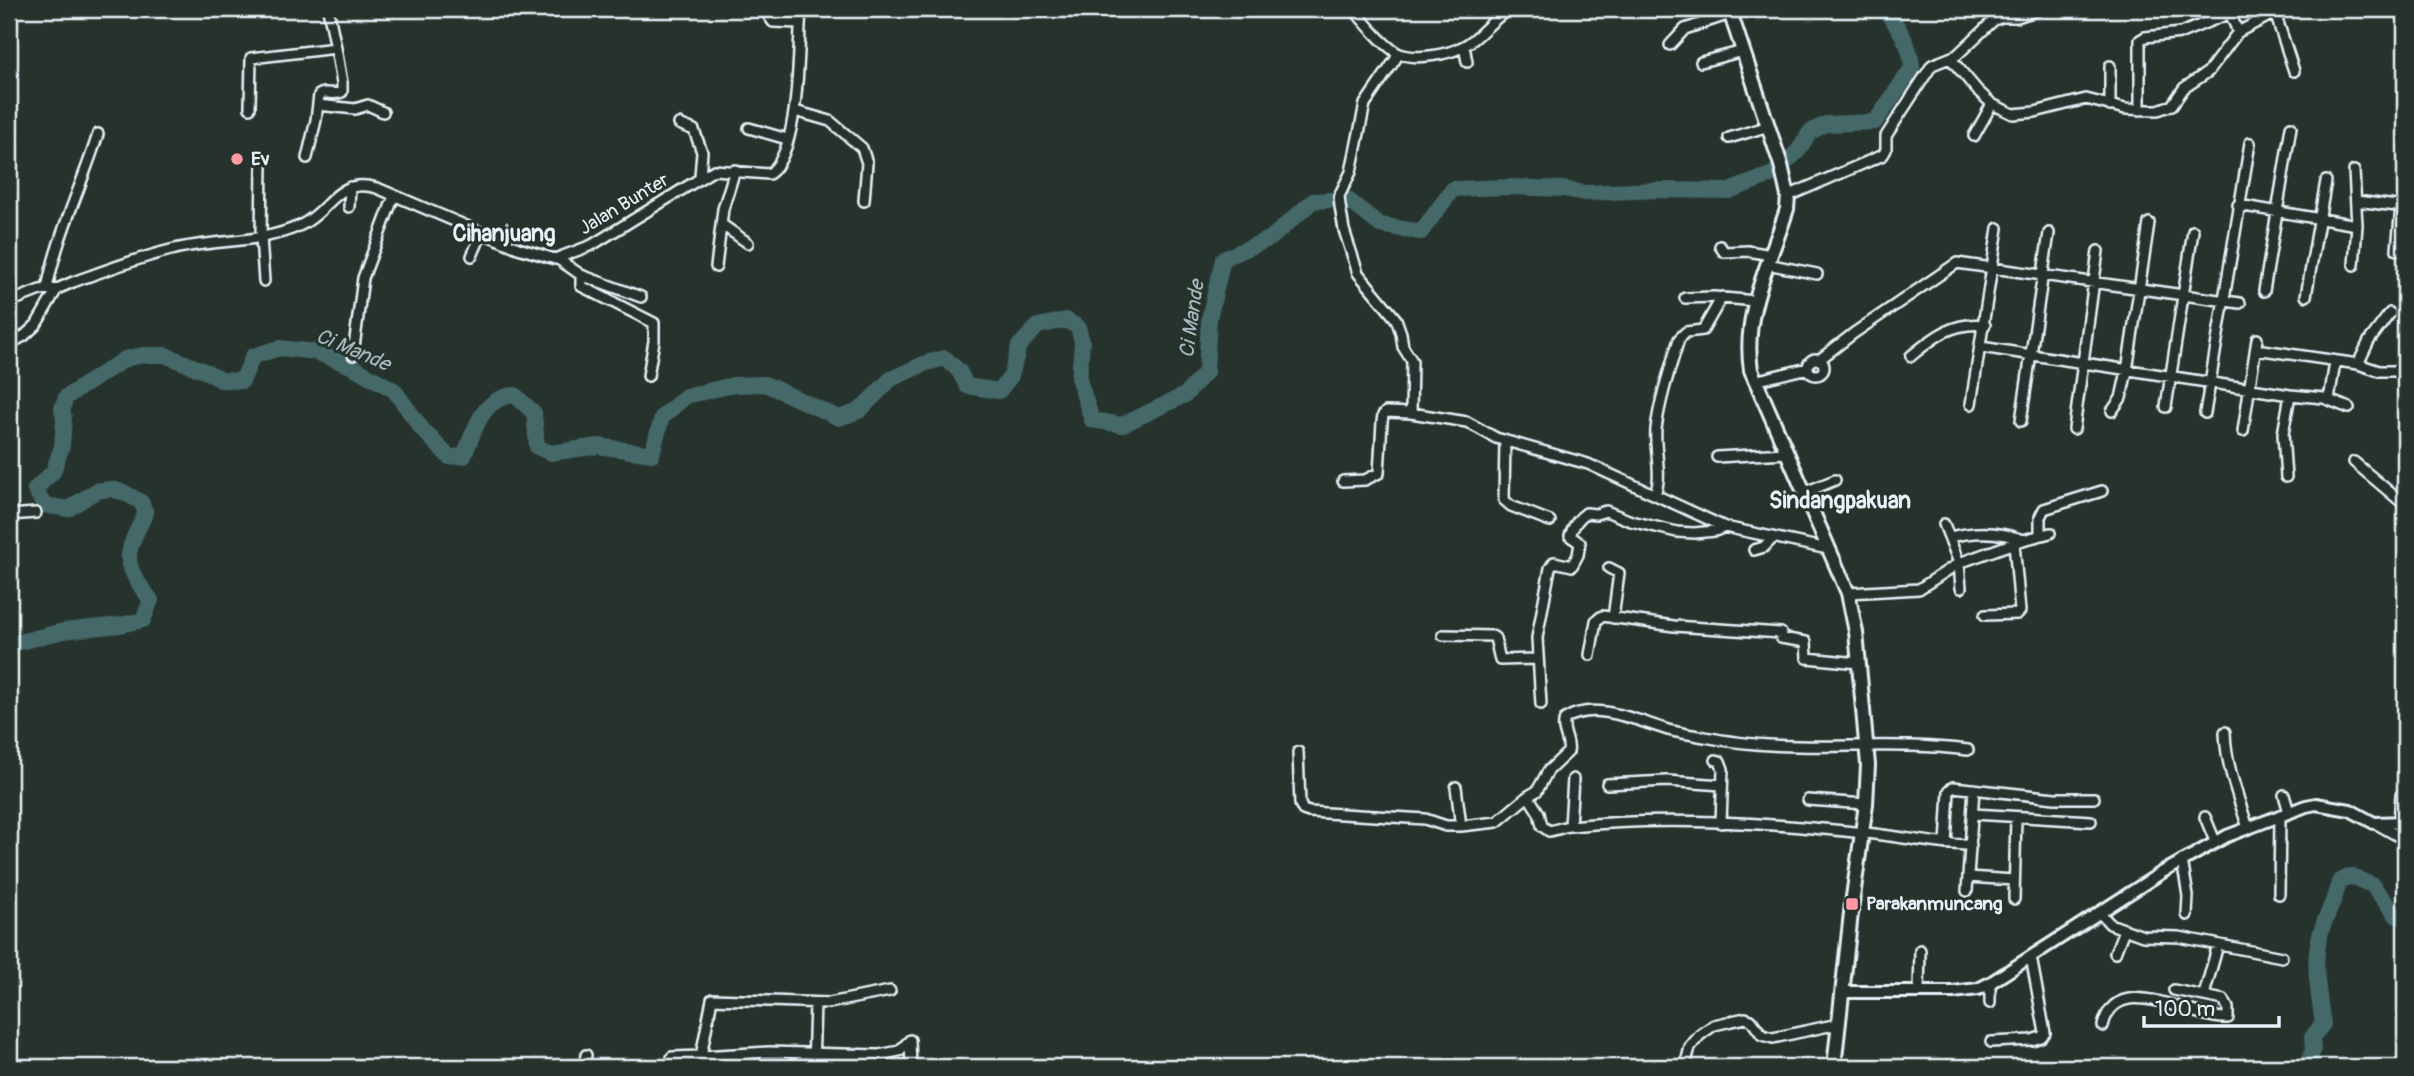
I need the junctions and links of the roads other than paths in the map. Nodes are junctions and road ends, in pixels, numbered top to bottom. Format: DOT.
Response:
graph roads {
  1 [pos="328,9"];
  2 [pos="764,9"];
  3 [pos="801,9"];
  4 [pos="1354,9"];
  5 [pos="1510,9"];
  6 [pos="1745,9"];
  7 [pos="2041,9"];
  8 [pos="2286,9"];
  9 [pos="1730,11"];
  10 [pos="2228,11"];
  11 [pos="2275,11"];
  12 [pos="800,23"];
  13 [pos="2238,32"];
  14 [pos="1464,46"];
  15 [pos="1670,46"];
  16 [pos="336,48"];
  17 [pos="1743,51"];
  18 [pos="1399,54"];
  19 [pos="1950,58"];
  20 [pos="1467,62"];
  21 [pos="1701,62"];
  22 [pos="2110,66"];
  23 [pos="2294,71"];
  24 [pos="1992,104"];
  25 [pos="318,105"];
  26 [pos="2110,106"];
  27 [pos="250,108"];
  28 [pos="2140,110"];
  29 [pos="795,111"];
  30 [pos="383,112"];
  31 [pos="679,124"];
  32 [pos="1769,126"];
  33 [pos="2291,127"];
  34 [pos="749,128"];
  35 [pos="98,134"];
  36 [pos="1974,136"];
  37 [pos="1729,138"];
  38 [pos="787,139"];
  39 [pos="2250,144"];
  40 [pos="307,158"];
  41 [pos="262,165"];
  42 [pos="735,170"];
  43 [pos="2354,171"];
  44 [pos="700,176"];
  45 [pos="2326,181"];
  46 [pos="350,187"];
  47 [pos="394,196"];
  48 [pos="1787,196"];
  49 [pos="864,201"];
  50 [pos="2356,201"];
  51 [pos="2238,205"];
  52 [pos="349,206"];
  53 [pos="2403,207"];
  54 [pos="2277,212"];
  55 [pos="2319,218"];
  56 [pos="721,223"];
  57 [pos="2149,223"];
  58 [pos="2357,225"];
  59 [pos="1998,228"];
  60 [pos="2193,231"];
  61 [pos="482,233"];
  62 [pos="2049,233"];
  63 [pos="261,237"];
  64 [pos="748,243"];
  65 [pos="1720,246"];
  66 [pos="2397,250"];
  67 [pos="2098,251"];
  68 [pos="472,256"];
  69 [pos="558,259"];
  70 [pos="1769,260"];
  71 [pos="2354,265"];
  72 [pos="716,267"];
  73 [pos="1994,267"];
  74 [pos="1817,274"];
  75 [pos="581,275"];
  76 [pos="2043,275"];
  77 [pos="264,281"];
  78 [pos="2092,282"];
  79 [pos="52,289"];
  80 [pos="2140,289"];
  81 [pos="2264,291"];
  82 [pos="2183,295"];
  83 [pos="2306,296"];
  84 [pos="641,297"];
  85 [pos="1722,297"];
  86 [pos="1685,298"];
  87 [pos="1755,301"];
  88 [pos="2223,301"];
  89 [pos="9,302"];
  90 [pos="2240,303"];
  91 [pos="2390,313"];
  92 [pos="1984,325"];
  93 [pos="9,344"];
  94 [pos="1981,347"];
  95 [pos="353,355"];
  96 [pos="1911,356"];
  97 [pos="2031,356"];
  98 [pos="2334,362"];
  99 [pos="2082,364"];
  100 [pos="2358,365"];
  101 [pos="2405,366"];
  102 [pos="2127,371"];
  103 [pos="648,376"];
  104 [pos="2171,377"];
  105 [pos="1754,381"];
  106 [pos="2210,383"];
  107 [pos="2249,389"];
  108 [pos="2290,396"];
  109 [pos="2329,400"];
  110 [pos="1971,404"];
  111 [pos="2166,407"];
  112 [pos="2348,408"];
  113 [pos="2112,411"];
  114 [pos="1410,413"];
  115 [pos="2205,413"];
  116 [pos="2021,421"];
  117 [pos="2074,429"];
  118 [pos="2243,431"];
  119 [pos="1505,440"];
  120 [pos="1786,453"];
  121 [pos="1717,457"];
  122 [pos="2354,462"];
  123 [pos="2286,477"];
  124 [pos="1343,481"];
  125 [pos="1835,481"];
  126 [pos="2102,491"];
  127 [pos="1803,493"];
  128 [pos="1655,494"];
  129 [pos="2405,505"];
  130 [pos="36,513"];
  131 [pos="9,515"];
  132 [pos="1550,521"];
  133 [pos="1944,524"];
  134 [pos="1725,527"];
  135 [pos="1950,537"];
  136 [pos="1772,539"];
  137 [pos="2019,541"];
  138 [pos="1828,549"];
  139 [pos="1754,550"];
  140 [pos="1959,563"];
  141 [pos="1609,568"];
  142 [pos="1961,588"];
  143 [pos="1849,593"];
  144 [pos="1985,615"];
  145 [pos="1613,618"];
  146 [pos="1443,635"];
  147 [pos="1590,655"];
  148 [pos="1537,659"];
  149 [pos="1859,663"];
  150 [pos="1541,704"];
  151 [pos="2225,732"];
  152 [pos="1868,745"];
  153 [pos="1968,750"];
  154 [pos="1298,752"];
  155 [pos="1716,760"];
  156 [pos="1573,779"];
  157 [pos="1607,784"];
  158 [pos="1722,785"];
  159 [pos="1456,786"];
  160 [pos="1974,789"];
  161 [pos="2401,794"];
  162 [pos="2284,795"];
  163 [pos="1528,796"];
  164 [pos="2094,798"];
  165 [pos="1808,800"];
  166 [pos="1867,804"];
  167 [pos="1973,814"];
  168 [pos="2285,814"];
  169 [pos="2016,817"];
  170 [pos="2205,817"];
  171 [pos="2091,821"];
  172 [pos="2391,822"];
  173 [pos="1721,823"];
  174 [pos="1461,826"];
  175 [pos="1570,826"];
  176 [pos="2248,828"];
  177 [pos="1863,832"];
  178 [pos="2405,840"];
  179 [pos="2215,841"];
  180 [pos="1946,844"];
  181 [pos="1971,845"];
  182 [pos="2182,860"];
  183 [pos="1968,877"];
  184 [pos="2014,880"];
  185 [pos="1967,891"];
  186 [pos="2278,894"];
  187 [pos="2014,899"];
  188 [pos="2099,912"];
  189 [pos="2187,915"];
  190 [pos="2124,930"];
  191 [pos="2218,945"];
  192 [pos="1920,950"];
  193 [pos="2115,953"];
  194 [pos="2031,957"];
  195 [pos="2282,957"];
  196 [pos="1990,983"];
  197 [pos="2174,990"];
  198 [pos="890,991"];
  199 [pos="1842,992"];
  200 [pos="1919,992"];
  201 [pos="2204,995"];
  202 [pos="1990,1003"];
  203 [pos="815,1004"];
  204 [pos="1838,1024"];
  205 [pos="2103,1026"];
  206 [pos="1991,1042"];
  207 [pos="814,1053"];
  208 [pos="718,1054"];
  209 [pos="586,1055"];
  210 [pos="701,1056"];
  211 [pos="672,1057"];
  212 [pos="584,1067"];
  213 [pos="765,1067"];
  214 [pos="813,1067"];
  215 [pos="911,1067"];
  216 [pos="1685,1067"];
  217 [pos="1834,1067"];
  1 -- 16 [label="street"];
  2 -- 12 [label="street"];
  3 -- 12 [label="street, Jalan Bunter"];
  4 -- 18 [label="street"];
  5 -- 14 [label="street"];
  6 -- 9 [label="street"];
  7 -- 19 [label="street"];
  8 -- 11 [label="street"];
  9 -- 15 [label="street"];
  9 -- 17 [label="main road"];
  10 -- 13 [label="street"];
  10 -- 28 [label="street"];
  11 -- 13 [label="street"];
  11 -- 23 [label="street"];
  12 -- 29 [label="street, Jalan Bunter"];
  13 -- 28 [label="street"];
  14 -- 18 [label="street"];
  14 -- 20 [label="street"];
  16 -- 25 [label="street"];
  16 -- 27 [label="street"];
  17 -- 21 [label="street"];
  17 -- 32 [label="main road"];
  18 -- 114 [label="street"];
  19 -- 24 [label="street"];
  19 -- 48 [label="street"];
  22 -- 26 [label="street"];
  24 -- 26 [label="street"];
  24 -- 36 [label="street"];
  25 -- 30 [label="street"];
  25 -- 40 [label="street"];
  26 -- 28 [label="street"];
  29 -- 38 [label="street, Jalan Bunter"];
  29 -- 49 [label="street"];
  31 -- 44 [label="street"];
  32 -- 37 [label="street"];
  32 -- 48 [label="main road"];
  33 -- 54 [label="street"];
  34 -- 38 [label="street"];
  35 -- 79 [label="street"];
  38 -- 42 [label="street, Jalan Bunter"];
  39 -- 51 [label="street"];
  41 -- 63 [label="street"];
  42 -- 44 [label="street, Jalan Bunter"];
  42 -- 56 [label="street"];
  43 -- 50 [label="street"];
  44 -- 69 [label="street, Jalan Bunter"];
  45 -- 55 [label="street"];
  46 -- 47 [label="street"];
  46 -- 52 [label="street"];
  46 -- 63 [label="street"];
  47 -- 61 [label="street"];
  47 -- 95 [label="street"];
  48 -- 70 [label="main road"];
  50 -- 53 [label="street"];
  50 -- 58 [label="street"];
  51 -- 54 [label="street"];
  51 -- 88 [label="street"];
  53 -- 66 [label="street"];
  54 -- 55 [label="street"];
  54 -- 81 [label="street"];
  55 -- 58 [label="street"];
  55 -- 83 [label="street"];
  56 -- 64 [label="street"];
  56 -- 72 [label="street"];
  57 -- 80 [label="street"];
  58 -- 71 [label="street"];
  59 -- 73 [label="street"];
  60 -- 82 [label="street"];
  61 -- 68 [label="street"];
  61 -- 69 [label="street"];
  62 -- 76 [label="street"];
  63 -- 77 [label="street"];
  63 -- 79 [label="street"];
  65 -- 70 [label="street"];
  67 -- 78 [label="street"];
  69 -- 75 [label="street"];
  70 -- 74 [label="street"];
  70 -- 87 [label="main road"];
  73 -- 76 [label="street"];
  73 -- 92 [label="street"];
  73 -- 105 [label="street"];
  75 -- 84 [label="street"];
  75 -- 103 [label="street"];
  76 -- 78 [label="street"];
  76 -- 97 [label="street"];
  78 -- 80 [label="street"];
  78 -- 99 [label="street"];
  79 -- 89 [label="street"];
  79 -- 93 [label="street"];
  80 -- 82 [label="street"];
  80 -- 102 [label="street"];
  82 -- 88 [label="street"];
  82 -- 104 [label="street"];
  85 -- 86 [label="street"];
  85 -- 87 [label="street"];
  85 -- 128 [label="street"];
  87 -- 105 [label="main road"];
  88 -- 90 [label="street"];
  88 -- 106 [label="street"];
  91 -- 100 [label="street"];
  92 -- 94 [label="street"];
  92 -- 96 [label="street"];
  94 -- 97 [label="street"];
  94 -- 110 [label="street"];
  97 -- 99 [label="street"];
  97 -- 116 [label="street"];
  98 -- 100 [label="street"];
  98 -- 107 [label="street"];
  98 -- 109 [label="street"];
  99 -- 102 [label="street"];
  99 -- 117 [label="street"];
  100 -- 101 [label="street"];
  102 -- 104 [label="street"];
  102 -- 113 [label="street"];
  104 -- 106 [label="street"];
  104 -- 111 [label="street"];
  105 -- 120 [label="main road"];
  106 -- 107 [label="street"];
  106 -- 115 [label="street"];
  107 -- 108 [label="street"];
  107 -- 118 [label="street"];
  108 -- 109 [label="street"];
  108 -- 123 [label="street"];
  109 -- 112 [label="street"];
  114 -- 119 [label="street"];
  114 -- 124 [label="street"];
  119 -- 128 [label="street"];
  119 -- 132 [label="street"];
  120 -- 121 [label="street"];
  120 -- 127 [label="main road"];
  122 -- 129 [label="street"];
  125 -- 127 [label="street"];
  126 -- 137 [label="street"];
  127 -- 138 [label="main road"];
  128 -- 134 [label="street"];
  130 -- 131 [label="street"];
  133 -- 135 [label="street"];
  134 -- 136 [label="street"];
  134 -- 148 [label="street"];
  135 -- 137 [label="street"];
  135 -- 140 [label="street"];
  136 -- 138 [label="street"];
  136 -- 139 [label="street"];
  137 -- 140 [label="street"];
  137 -- 144 [label="street"];
  138 -- 143 [label="main road"];
  140 -- 142 [label="street"];
  140 -- 143 [label="street"];
  141 -- 145 [label="street"];
  143 -- 149 [label="main road"];
  145 -- 147 [label="street"];
  145 -- 149 [label="street"];
  146 -- 148 [label="street"];
  148 -- 150 [label="street"];
  149 -- 152 [label="main road"];
  151 -- 176 [label="street"];
  152 -- 153 [label="street"];
  152 -- 163 [label="street"];
  152 -- 166 [label="main road"];
  154 -- 174 [label="street"];
  155 -- 158 [label="street"];
  156 -- 175 [label="street"];
  157 -- 158 [label="street"];
  158 -- 173 [label="street"];
  159 -- 174 [label="street"];
  160 -- 164 [label="street"];
  160 -- 167 [label="street"];
  160 -- 180 [label="street"];
  161 -- 172 [label="street"];
  162 -- 168 [label="street"];
  163 -- 174 [label="street"];
  163 -- 175 [label="street"];
  165 -- 166 [label="street"];
  166 -- 177 [label="main road"];
  167 -- 169 [label="street"];
  167 -- 181 [label="street"];
  168 -- 172 [label="street"];
  168 -- 176 [label="street"];
  168 -- 186 [label="street"];
  169 -- 171 [label="street"];
  169 -- 184 [label="street"];
  170 -- 179 [label="street"];
  172 -- 178 [label="street"];
  173 -- 175 [label="street"];
  173 -- 177 [label="street"];
  176 -- 179 [label="street"];
  177 -- 180 [label="street"];
  177 -- 199 [label="main road"];
  179 -- 182 [label="street"];
  180 -- 181 [label="street"];
  181 -- 183 [label="street"];
  182 -- 188 [label="street"];
  182 -- 189 [label="street"];
  183 -- 184 [label="street"];
  183 -- 185 [label="street"];
  184 -- 187 [label="street"];
  188 -- 190 [label="street"];
  188 -- 194 [label="street"];
  190 -- 191 [label="street"];
  190 -- 193 [label="street"];
  191 -- 195 [label="street"];
  191 -- 201 [label="street"];
  192 -- 200 [label="street"];
  194 -- 196 [label="street"];
  194 -- 206 [label="street"];
  196 -- 200 [label="street"];
  196 -- 202 [label="street"];
  197 -- 201 [label="street"];
  198 -- 203 [label="street"];
  199 -- 200 [label="street"];
  199 -- 204 [label="main road"];
  201 -- 205 [label="street"];
  203 -- 207 [label="street"];
  203 -- 210 [label="street"];
  204 -- 216 [label="street"];
  204 -- 217 [label="main road"];
  207 -- 208 [label="street"];
  207 -- 214 [label="street"];
  207 -- 215 [label="street"];
  208 -- 210 [label="street"];
  208 -- 213 [label="street"];
  209 -- 212 [label="street"];
  210 -- 211 [label="street"];
}
